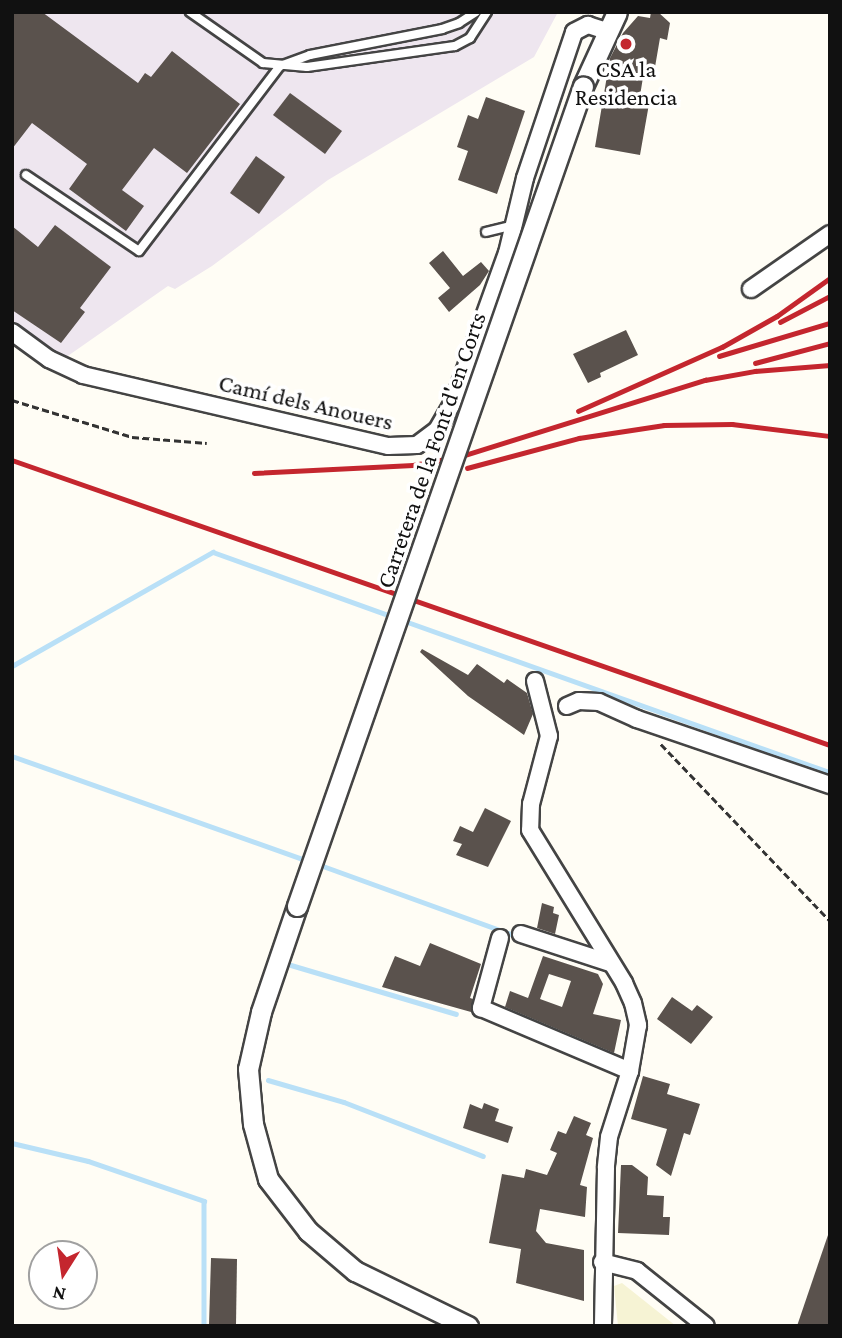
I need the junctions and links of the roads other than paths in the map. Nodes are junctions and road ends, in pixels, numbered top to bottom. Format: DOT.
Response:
graph roads {
  1 [pos="190,12"];
  2 [pos="476,12"];
  3 [pos="487,12"];
  4 [pos="617,12"];
  5 [pos="606,31"];
  6 [pos="280,66"];
  7 [pos="26,175"];
  8 [pos="516,225"];
  9 [pos="486,232"];
  10 [pos="830,234"];
  11 [pos="751,289"];
  12 [pos="12,332"];
  13 [pos="536,681"];
  14 [pos="567,706"];
  15 [pos="830,785"];
  16 [pos="521,934"];
  17 [pos="500,937"];
  18 [pos="610,963"];
  19 [pos="630,1071"];
  20 [pos="602,1262"];
  21 [pos="468,1326"];
  22 [pos="603,1326"];
  23 [pos="706,1326"];
  1 -- 6 [label="lane"];
  2 -- 6 [label="lane"];
  3 -- 6 [label="lane"];
  4 -- 5 [label="street, Carretera de la Font d'en Corts"];
  5 -- 8 [label="street, Camí dels Anouers"];
  5 -- 21 [label="street, Carretera de la Font d'en Corts, bridge"];
  6 -- 7 [label="lane"];
  8 -- 9 [label="lane"];
  8 -- 12 [label="street, Camí dels Anouers"];
  10 -- 11 [label="street"];
  13 -- 18 [label="street"];
  14 -- 15 [label="street"];
  16 -- 18 [label="street"];
  17 -- 19 [label="street"];
  18 -- 19 [label="street"];
  19 -- 20 [label="street"];
  20 -- 22 [label="street"];
  20 -- 23 [label="street"];
}
